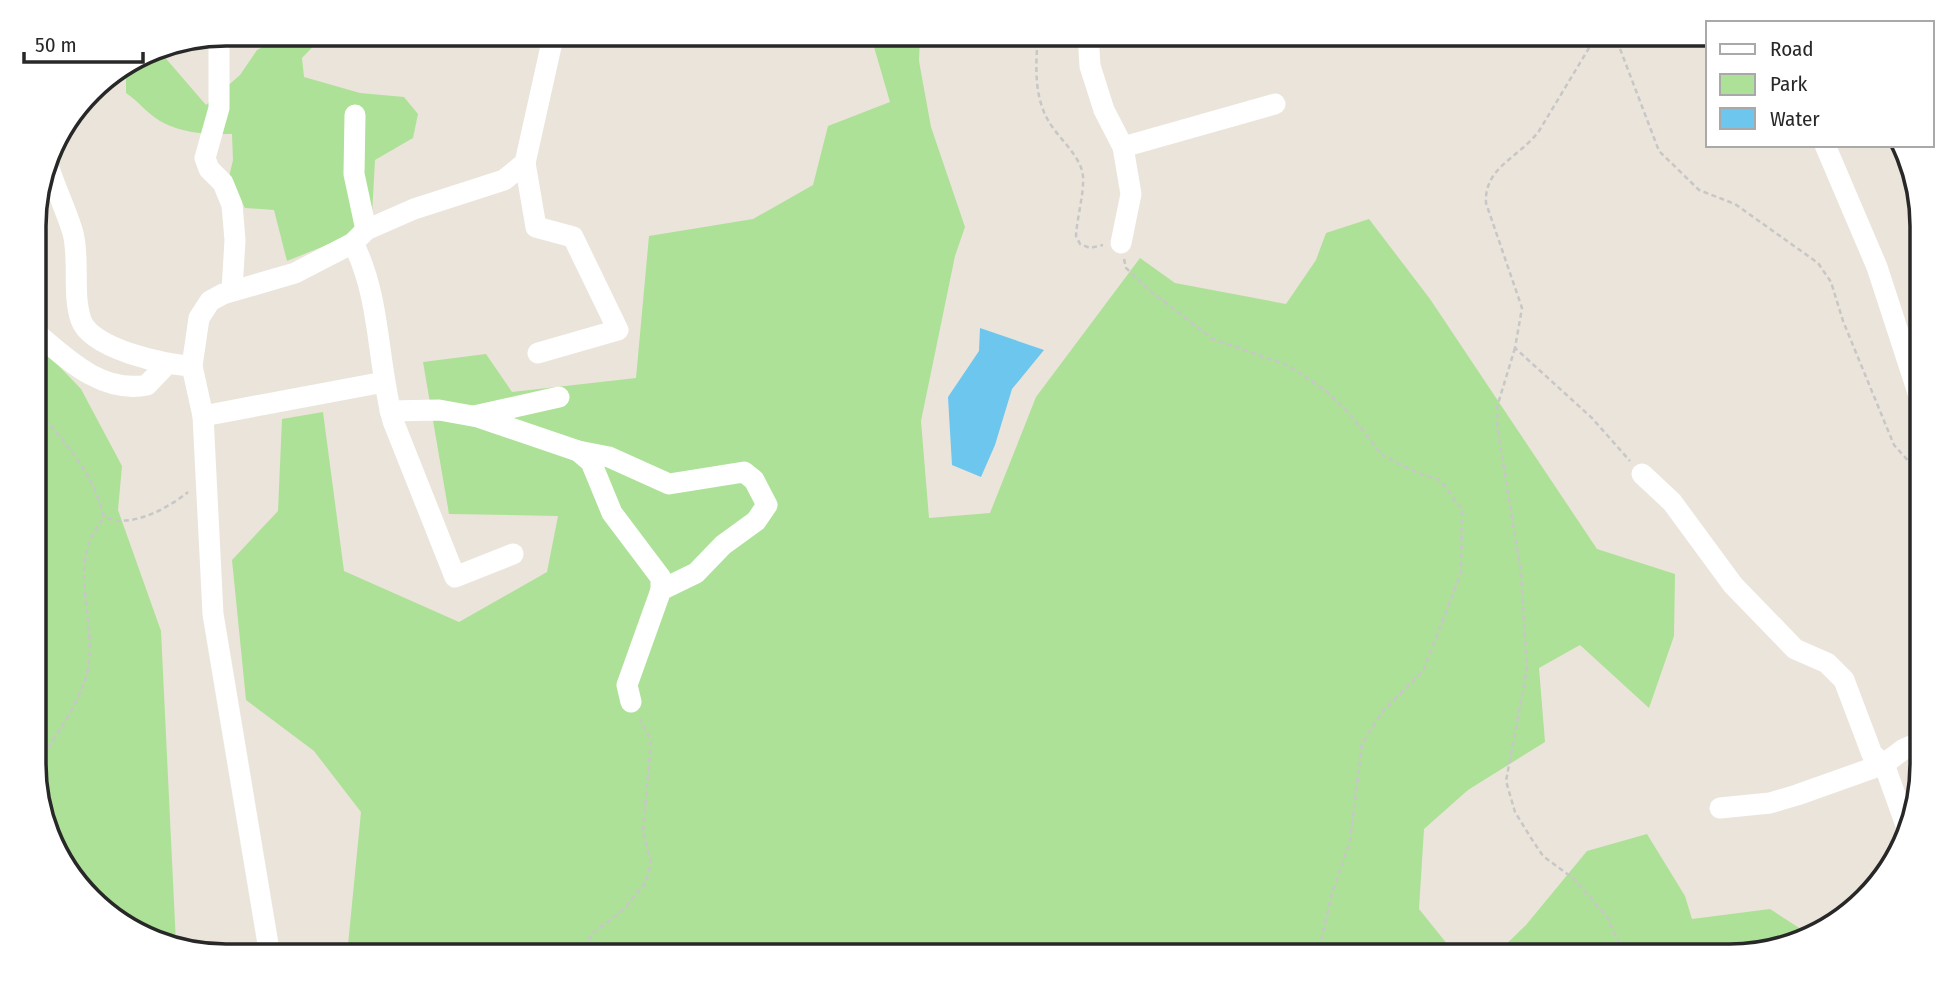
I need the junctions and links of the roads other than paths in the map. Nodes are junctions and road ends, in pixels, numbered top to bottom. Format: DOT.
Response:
graph roads {
  1 [pos="216,46"];
  2 [pos="551,46"];
  3 [pos="1089,46"];
  4 [pos="1275,104"];
  5 [pos="355,115"];
  6 [pos="1123,147"];
  7 [pos="1826,147"];
  8 [pos="525,163"];
  9 [pos="52,177"];
  10 [pos="360,236"];
  11 [pos="1121,243"];
  12 [pos="232,290"];
  13 [pos="46,341"];
  14 [pos="538,353"];
  15 [pos="166,365"];
  16 [pos="192,366"];
  17 [pos="1910,368"];
  18 [pos="384,382"];
  19 [pos="559,397"];
  20 [pos="390,411"];
  21 [pos="203,416"];
  22 [pos="472,416"];
  23 [pos="578,451"];
  24 [pos="1642,474"];
  25 [pos="513,554"];
  26 [pos="661,590"];
  27 [pos="631,702"];
  28 [pos="1910,746"];
  29 [pos="1884,764"];
  30 [pos="1720,808"];
  31 [pos="1902,814"];
  32 [pos="268,944"];
  1 -- 12 [label="street"];
  2 -- 8 [label="street"];
  3 -- 6 [label="street"];
  4 -- 6 [label="street"];
  5 -- 10 [label="street"];
  6 -- 11 [label="street"];
  7 -- 17 [label="street"];
  8 -- 10 [label="street"];
  8 -- 14 [label="street"];
  9 -- 15 [label="street"];
  10 -- 12 [label="street"];
  10 -- 18 [label="street"];
  12 -- 16 [label="street"];
  13 -- 15 [label="street"];
  15 -- 16 [label="street"];
  16 -- 21 [label="street"];
  18 -- 20 [label="street"];
  18 -- 21 [label="street"];
  19 -- 22 [label="street"];
  20 -- 22 [label="street"];
  20 -- 25 [label="street"];
  21 -- 32 [label="street"];
  22 -- 23 [label="street"];
  23 -- 26 [label="street"];
  23 -- 26 [label="street"];
  24 -- 29 [label="street"];
  26 -- 27 [label="street"];
  28 -- 29 [label="street"];
  29 -- 30 [label="street"];
  29 -- 31 [label="street"];
}
